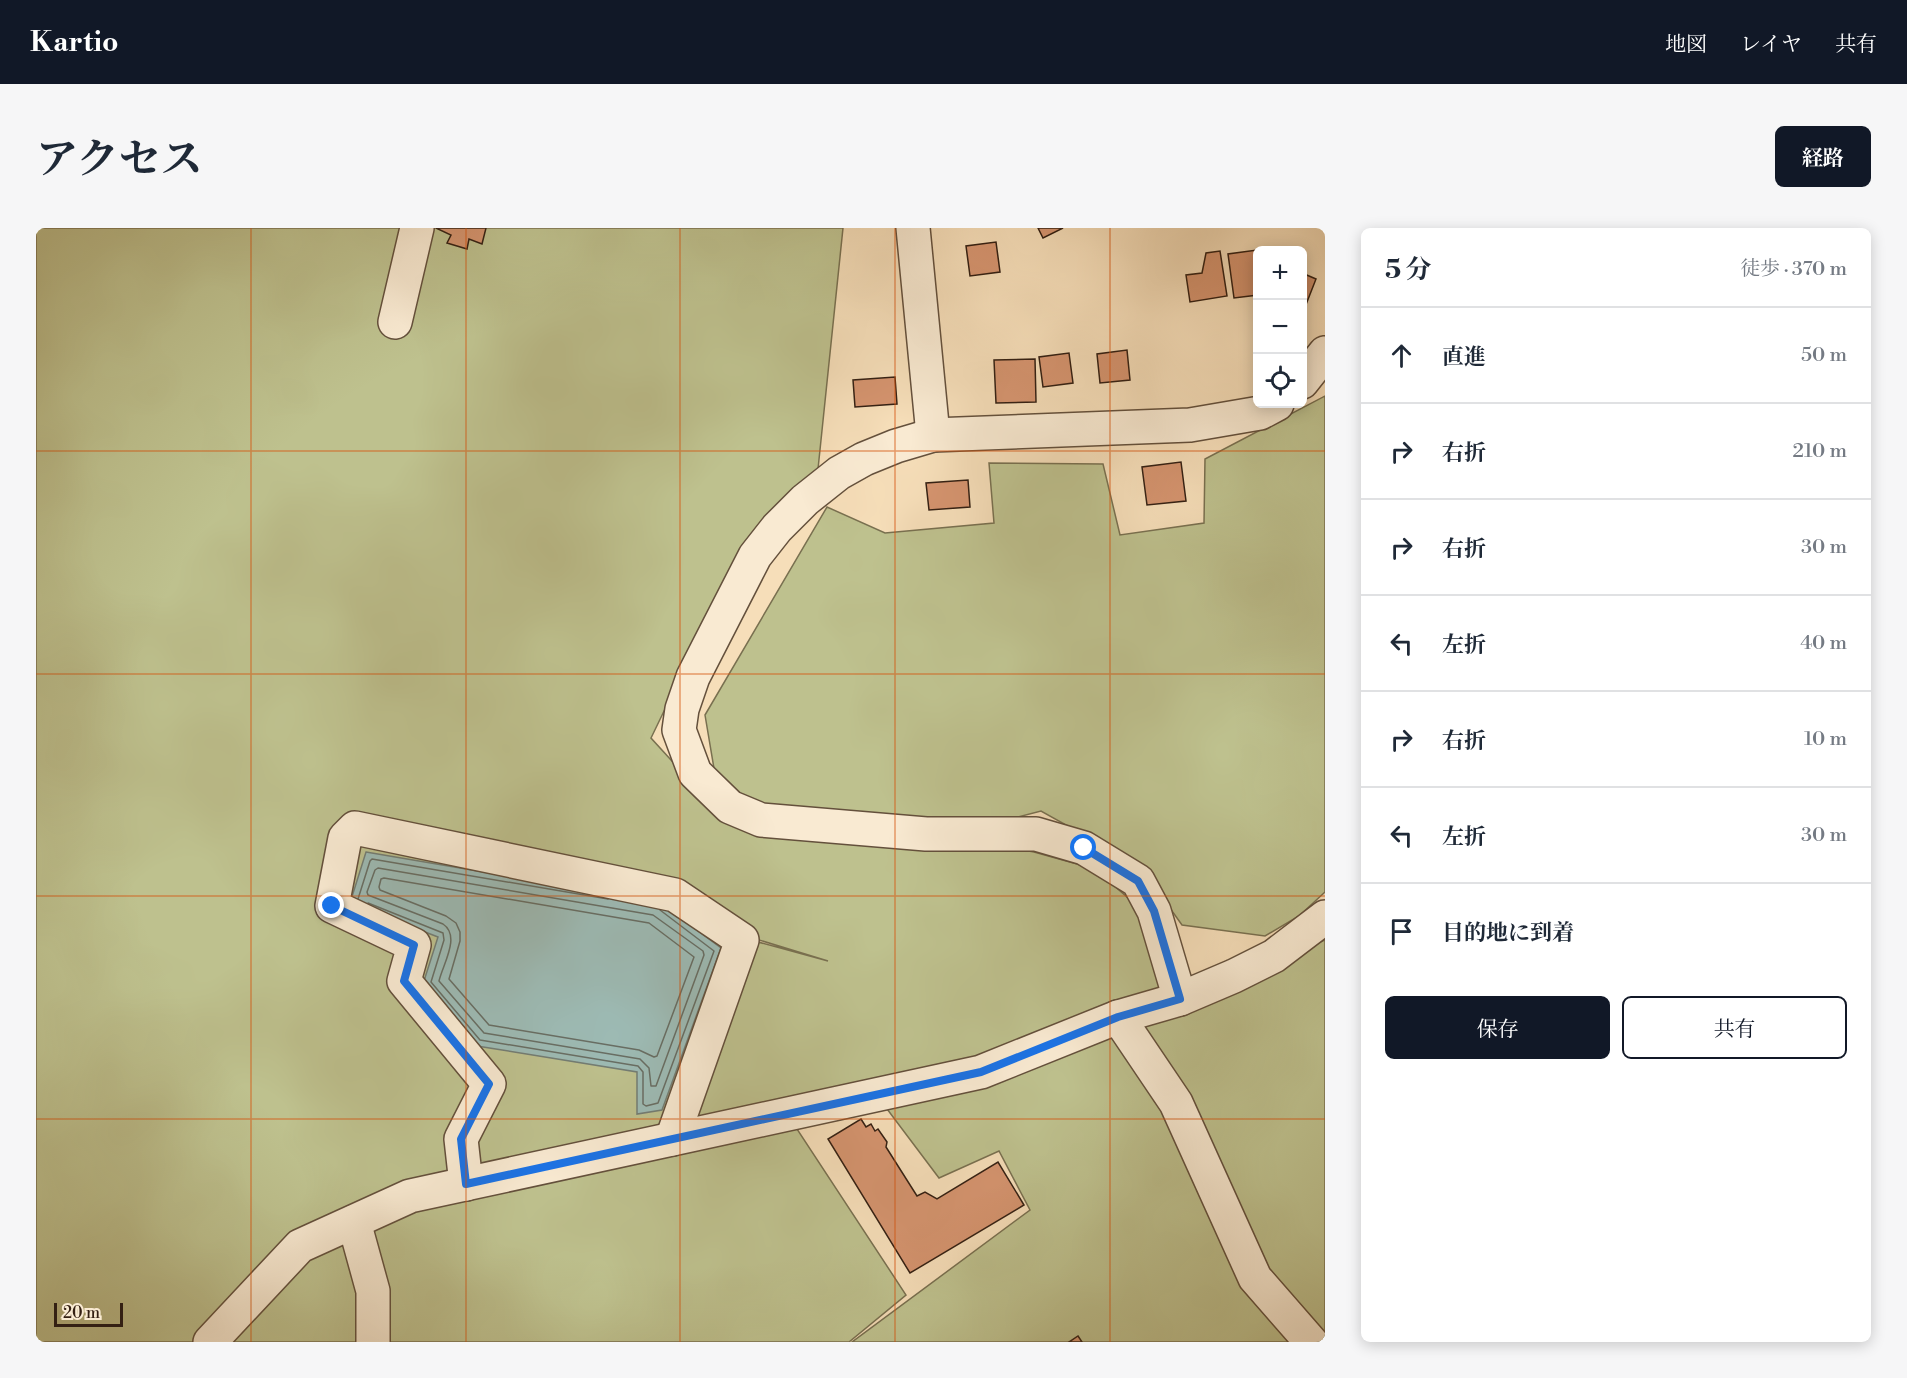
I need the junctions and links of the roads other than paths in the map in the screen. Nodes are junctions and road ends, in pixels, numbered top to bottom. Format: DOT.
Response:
graph roads {
  1 [pos="417,228"];
  2 [pos="913,228"];
  3 [pos="395,322"];
  4 [pos="1325,353"];
  5 [pos="1307,376"];
  6 [pos="1269,408"];
  7 [pos="933,435"];
  8 [pos="1325,917"];
  9 [pos="1180,999"];
  10 [pos="1118,1017"];
  11 [pos="672,1139"];
  12 [pos="466,1184"];
  13 [pos="354,1222"];
  14 [pos="210,1342"];
  15 [pos="373,1342"];
  16 [pos="1311,1342"];
  1 -- 3 [label="street"];
  2 -- 7 [label="street"];
  4 -- 5 [label="street"];
  6 -- 7 [label="street"];
  7 -- 9 [label="street"];
  8 -- 9 [label="street"];
  9 -- 10 [label="street"];
  10 -- 11 [label="street"];
  10 -- 16 [label="street"];
  11 -- 12 [label="street"];
  11 -- 12 [label="street"];
  12 -- 13 [label="street"];
  13 -- 14 [label="street"];
  13 -- 15 [label="street"];
}
